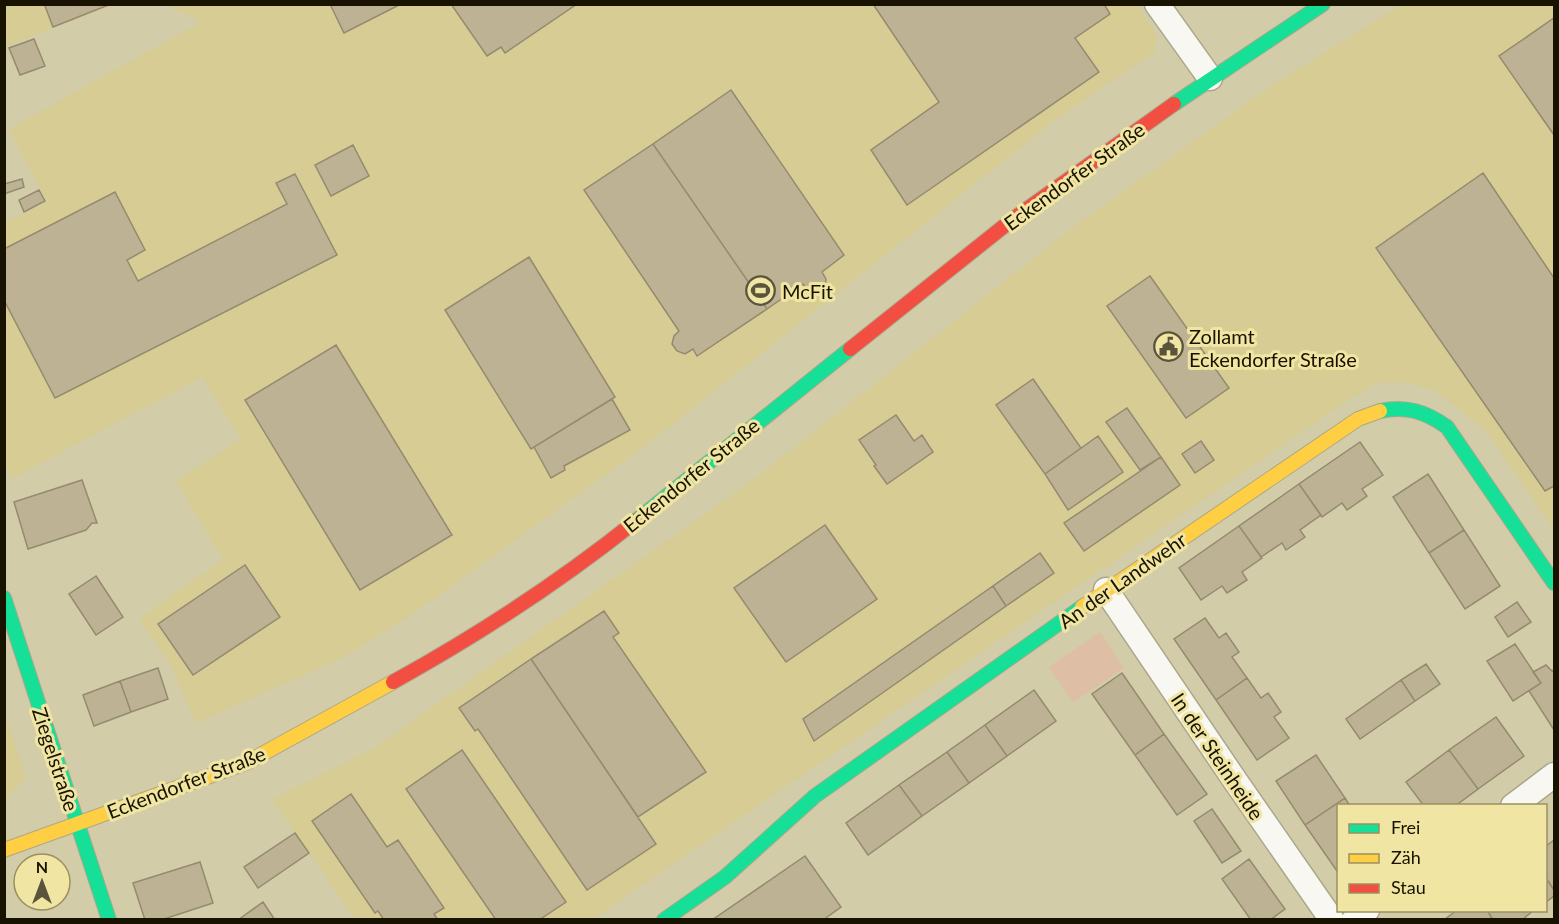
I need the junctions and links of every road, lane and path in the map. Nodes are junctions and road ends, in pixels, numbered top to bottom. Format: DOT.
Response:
graph roads {
  1 [pos="1157,4"];
  2 [pos="1323,4"];
  3 [pos="1209,78"];
  4 [pos="1554,583"];
  5 [pos="1106,591"];
  6 [pos="4,597"];
  7 [pos="1554,775"];
  8 [pos="1516,804"];
  9 [pos="77,824"];
  10 [pos="4,850"];
  11 [pos="109,920"];
  12 [pos="664,920"];
  13 [pos="1332,920"];
  1 -- 3 [label="street"];
  2 -- 3 [label="street, Eckendorfer Straße"];
  3 -- 9 [label="street, Eckendorfer Straße"];
  4 -- 5 [label="street, An der Landwehr"];
  5 -- 12 [label="street, An der Landwehr"];
  5 -- 13 [label="street, In der Steinheide"];
  6 -- 9 [label="street, Ziegelstraße"];
  7 -- 8 [label="street"];
  9 -- 10 [label="street, Eckendorfer Straße"];
  9 -- 11 [label="street, Ziegelstraße"];
}
